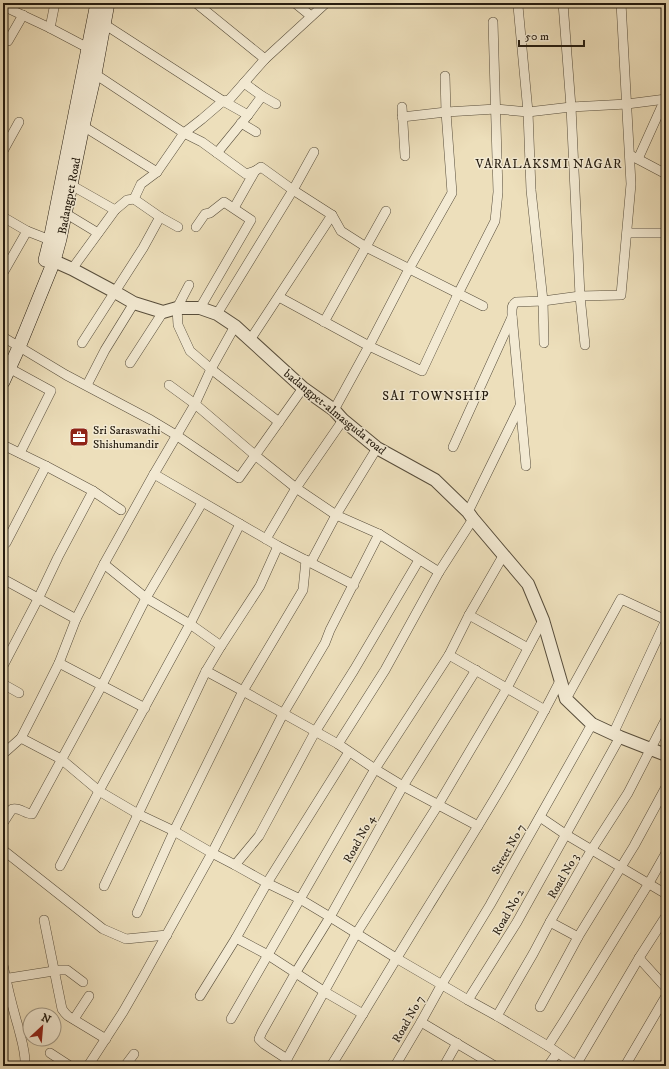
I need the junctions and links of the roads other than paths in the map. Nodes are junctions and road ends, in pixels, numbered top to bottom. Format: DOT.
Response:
graph roads {
  1 [pos="55,3"];
  2 [pos="97,3"];
  3 [pos="108,3"];
  4 [pos="196,3"];
  5 [pos="295,3"];
  6 [pos="326,3"];
  7 [pos="563,3"];
  8 [pos="621,3"];
  9 [pos="3,6"];
  10 [pos="518,6"];
  11 [pos="23,15"];
  12 [pos="311,16"];
  13 [pos="493,22"];
  14 [pos="99,23"];
  15 [pos="50,28"];
  16 [pos="3,40"];
  17 [pos="88,48"];
  18 [pos="265,59"];
  19 [pos="95,74"];
  20 [pos="445,76"];
  21 [pos="244,82"];
  22 [pos="262,96"];
  23 [pos="666,99"];
  24 [pos="223,101"];
  25 [pos="666,103"];
  26 [pos="276,104"];
  27 [pos="627,104"];
  28 [pos="402,107"];
  29 [pos="571,107"];
  30 [pos="496,109"];
  31 [pos="446,112"];
  32 [pos="528,112"];
  33 [pos="248,115"];
  34 [pos="402,117"];
  35 [pos="19,122"];
  36 [pos="241,123"];
  37 [pos="82,126"];
  38 [pos="256,132"];
  39 [pos="184,133"];
  40 [pos="3,150"];
  41 [pos="314,152"];
  42 [pos="216,153"];
  43 [pos="629,154"];
  44 [pos="405,156"];
  45 [pos="638,159"];
  46 [pos="255,171"];
  47 [pos="157,172"];
  48 [pos="666,174"];
  49 [pos="71,185"];
  50 [pos="293,190"];
  51 [pos="134,199"];
  52 [pos="234,208"];
  53 [pos="115,210"];
  54 [pos="386,211"];
  55 [pos="66,213"];
  56 [pos="332,215"];
  57 [pos="3,217"];
  58 [pos="160,217"];
  59 [pos="178,226"];
  60 [pos="196,227"];
  61 [pos="26,231"];
  62 [pos="98,233"];
  63 [pos="627,233"];
  64 [pos="666,233"];
  65 [pos="50,240"];
  66 [pos="366,247"];
  67 [pos="50,260"];
  68 [pos="72,269"];
  69 [pos="409,269"];
  70 [pos="3,273"];
  71 [pos="189,285"];
  72 [pos="115,292"];
  73 [pos="458,294"];
  74 [pos="580,296"];
  75 [pos="279,297"];
  76 [pos="543,301"];
  77 [pos="134,303"];
  78 [pos="483,306"];
  79 [pos="177,308"];
  80 [pos="200,308"];
  81 [pos="163,312"];
  82 [pos="217,314"];
  83 [pos="512,315"];
  84 [pos="324,322"];
  85 [pos="235,326"];
  86 [pos="250,340"];
  87 [pos="12,343"];
  88 [pos="82,343"];
  89 [pos="544,343"];
  90 [pos="585,345"];
  91 [pos="369,346"];
  92 [pos="130,363"];
  93 [pos="6,368"];
  94 [pos="212,369"];
  95 [pos="3,382"];
  96 [pos="87,385"];
  97 [pos="169,385"];
  98 [pos="303,388"];
  99 [pos="195,404"];
  100 [pos="521,404"];
  101 [pos="334,410"];
  102 [pos="343,420"];
  103 [pos="279,422"];
  104 [pos="176,435"];
  105 [pos="3,445"];
  106 [pos="453,447"];
  107 [pos="377,448"];
  108 [pos="20,453"];
  109 [pos="256,456"];
  110 [pos="46,466"];
  111 [pos="526,466"];
  112 [pos="154,474"];
  113 [pos="296,488"];
  114 [pos="93,491"];
  115 [pos="202,503"];
  116 [pos="121,510"];
  117 [pos="336,515"];
  118 [pos="470,516"];
  119 [pos="240,524"];
  120 [pos="379,534"];
  121 [pos="266,539"];
  122 [pos="3,542"];
  123 [pos="278,546"];
  124 [pos="503,556"];
  125 [pos="419,560"];
  126 [pos="308,561"];
  127 [pos="104,564"];
  128 [pos="439,572"];
  129 [pos="3,579"];
  130 [pos="354,585"];
  131 [pos="146,598"];
  132 [pos="38,599"];
  133 [pos="469,615"];
  134 [pos="76,619"];
  135 [pos="544,620"];
  136 [pos="666,620"];
  137 [pos="190,624"];
  138 [pos="221,646"];
  139 [pos="528,648"];
  140 [pos="450,654"];
  141 [pos="59,663"];
  142 [pos="3,666"];
  143 [pos="476,670"];
  144 [pos="206,672"];
  145 [pos="560,679"];
  146 [pos="3,684"];
  147 [pos="102,685"];
  148 [pos="507,688"];
  149 [pos="243,691"];
  150 [pos="19,693"];
  151 [pos="566,699"];
  152 [pos="145,708"];
  153 [pos="545,710"];
  154 [pos="283,714"];
  155 [pos="666,718"];
  156 [pos="592,724"];
  157 [pos="315,732"];
  158 [pos="616,736"];
  159 [pos="21,738"];
  160 [pos="338,744"];
  161 [pos="650,749"];
  162 [pos="349,752"];
  163 [pos="3,754"];
  164 [pos="666,755"];
  165 [pos="61,759"];
  166 [pos="375,769"];
  167 [pos="403,786"];
  168 [pos="666,787"];
  169 [pos="99,791"];
  170 [pos="438,805"];
  171 [pos="138,814"];
  172 [pos="540,817"];
  173 [pos="3,823"];
  174 [pos="478,826"];
  175 [pos="174,831"];
  176 [pos="566,834"];
  177 [pos="592,849"];
  178 [pos="3,850"];
  179 [pos="212,853"];
  180 [pos="666,853"];
  181 [pos="235,865"];
  182 [pos="60,866"];
  183 [pos="621,866"];
  184 [pos="267,883"];
  185 [pos="649,883"];
  186 [pos="104,886"];
  187 [pos="666,894"];
  188 [pos="300,899"];
  189 [pos="137,913"];
  190 [pos="666,916"];
  191 [pos="330,917"];
  192 [pos="44,920"];
  193 [pos="550,922"];
  194 [pos="356,934"];
  195 [pos="167,935"];
  196 [pos="578,937"];
  197 [pos="236,938"];
  198 [pos="268,955"];
  199 [pos="396,958"];
  200 [pos="639,958"];
  201 [pos="3,965"];
  202 [pos="55,971"];
  203 [pos="296,972"];
  204 [pos="4,979"];
  205 [pos="83,982"];
  206 [pos="442,984"];
  207 [pos="666,988"];
  208 [pos="325,992"];
  209 [pos="89,996"];
  210 [pos="200,996"];
  211 [pos="666,996"];
  212 [pos="468,1000"];
  213 [pos="540,1007"];
  214 [pos="363,1014"];
  215 [pos="497,1016"];
  216 [pos="74,1019"];
  217 [pos="231,1019"];
  218 [pos="421,1022"];
  219 [pos="106,1039"];
  220 [pos="457,1043"];
  221 [pos="548,1046"];
  222 [pos="50,1052"];
  223 [pos="557,1053"];
  224 [pos="134,1054"];
  225 [pos="287,1062"];
  226 [pos="484,1063"];
  227 [pos="25,1066"];
  228 [pos="70,1066"];
  229 [pos="88,1066"];
  230 [pos="125,1066"];
  231 [pos="332,1066"];
  232 [pos="395,1066"];
  233 [pos="444,1066"];
  234 [pos="495,1066"];
  235 [pos="548,1066"];
  236 [pos="576,1066"];
  237 [pos="625,1066"];
  1 -- 15 [label="street"];
  2 -- 14 [label="main road, Badangpet Road"];
  3 -- 14 [label="main road, Badangpet Road"];
  4 -- 18 [label="street"];
  5 -- 12 [label="street"];
  6 -- 12 [label="street"];
  7 -- 29 [label="street"];
  8 -- 27 [label="street"];
  9 -- 11 [label="street"];
  10 -- 32 [label="street"];
  11 -- 15 [label="street"];
  11 -- 16 [label="street"];
  12 -- 18 [label="street"];
  13 -- 30 [label="street"];
  14 -- 17 [label="main road, Badangpet Road"];
  14 -- 19 [label="main road, Badangpet Road"];
  14 -- 24 [label="street"];
  15 -- 17 [label="street"];
  17 -- 65 [label="main road, Badangpet Road"];
  18 -- 21 [label="street"];
  19 -- 37 [label="main road, Badangpet Road"];
  19 -- 39 [label="street"];
  20 -- 31 [label="street"];
  21 -- 22 [label="street"];
  21 -- 24 [label="street"];
  22 -- 26 [label="street"];
  22 -- 33 [label="street"];
  23 -- 27 [label="street"];
  24 -- 33 [label="street"];
  24 -- 39 [label="street"];
  25 -- 45 [label="street"];
  27 -- 29 [label="street"];
  27 -- 43 [label="street"];
  28 -- 34 [label="street"];
  29 -- 32 [label="street"];
  29 -- 74 [label="street"];
  30 -- 31 [label="street"];
  30 -- 32 [label="street"];
  30 -- 73 [label="street"];
  31 -- 34 [label="street"];
  31 -- 69 [label="street"];
  32 -- 76 [label="street"];
  33 -- 36 [label="street"];
  34 -- 44 [label="street"];
  35 -- 40 [label="street"];
  36 -- 38 [label="street"];
  36 -- 42 [label="street"];
  37 -- 47 [label="street"];
  37 -- 49 [label="main road, Badangpet Road"];
  39 -- 42 [label="street"];
  39 -- 47 [label="street"];
  41 -- 50 [label="street"];
  42 -- 46 [label="street"];
  43 -- 45 [label="street"];
  43 -- 63 [label="street"];
  45 -- 48 [label="street"];
  46 -- 50 [label="street"];
  46 -- 52 [label="street"];
  47 -- 51 [label="street"];
  49 -- 53 [label="street"];
  49 -- 55 [label="main road, Badangpet Road"];
  50 -- 56 [label="street"];
  50 -- 82 [label="street"];
  51 -- 53 [label="street"];
  51 -- 58 [label="street"];
  52 -- 60 [label="street"];
  52 -- 80 [label="street"];
  53 -- 62 [label="street"];
  54 -- 66 [label="street"];
  55 -- 62 [label="street"];
  55 -- 67 [label="main road, Badangpet Road"];
  56 -- 66 [label="street"];
  56 -- 75 [label="street"];
  57 -- 61 [label="street"];
  58 -- 59 [label="street"];
  58 -- 72 [label="street"];
  61 -- 65 [label="street"];
  61 -- 70 [label="street"];
  62 -- 68 [label="street"];
  63 -- 64 [label="street"];
  63 -- 74 [label="street"];
  65 -- 67 [label="main road, Badangpet Road"];
  66 -- 69 [label="street"];
  66 -- 84 [label="street"];
  67 -- 68 [label="street"];
  67 -- 87 [label="main road, Badangpet Road"];
  68 -- 72 [label="street"];
  69 -- 73 [label="street"];
  69 -- 91 [label="street"];
  71 -- 79 [label="street"];
  72 -- 77 [label="street"];
  72 -- 88 [label="street"];
  73 -- 78 [label="street"];
  73 -- 91 [label="street"];
  74 -- 76 [label="street"];
  74 -- 90 [label="street"];
  75 -- 84 [label="street"];
  75 -- 86 [label="street"];
  76 -- 83 [label="street"];
  76 -- 89 [label="street"];
  77 -- 81 [label="street"];
  77 -- 96 [label="street"];
  79 -- 80 [label="street, badangpet-almasguda road"];
  79 -- 81 [label="street, badangpet-almasguda road"];
  79 -- 94 [label="street"];
  80 -- 82 [label="street, badangpet-almasguda road"];
  81 -- 92 [label="street"];
  82 -- 85 [label="street, badangpet-almasguda road"];
  83 -- 100 [label="street"];
  83 -- 106 [label="street"];
  84 -- 91 [label="street"];
  85 -- 86 [label="street, badangpet-almasguda road"];
  85 -- 94 [label="street"];
  86 -- 98 [label="street, badangpet-almasguda road"];
  87 -- 93 [label="main road, Badangpet Road"];
  87 -- 96 [label="street"];
  91 -- 101 [label="street"];
  93 -- 95 [label="main road, Badangpet Road"];
  93 -- 108 [label="street"];
  94 -- 99 [label="street"];
  94 -- 103 [label="street"];
  96 -- 104 [label="street"];
  97 -- 99 [label="street"];
  98 -- 101 [label="street, badangpet-almasguda road"];
  98 -- 103 [label="street"];
  99 -- 104 [label="street"];
  99 -- 109 [label="street"];
  100 -- 111 [label="street"];
  100 -- 118 [label="street"];
  101 -- 102 [label="street, badangpet-almasguda road"];
  102 -- 107 [label="street, badangpet-almasguda road"];
  102 -- 113 [label="street"];
  103 -- 109 [label="street"];
  104 -- 109 [label="street"];
  104 -- 112 [label="street"];
  105 -- 108 [label="street"];
  107 -- 117 [label="street"];
  107 -- 118 [label="street, badangpet-almasguda road"];
  108 -- 110 [label="street"];
  109 -- 113 [label="street"];
  110 -- 114 [label="street"];
  110 -- 122 [label="street"];
  112 -- 115 [label="street"];
  112 -- 127 [label="street"];
  113 -- 117 [label="street"];
  113 -- 121 [label="street"];
  114 -- 116 [label="street"];
  114 -- 132 [label="street"];
  115 -- 119 [label="street"];
  115 -- 131 [label="street"];
  117 -- 120 [label="street"];
  117 -- 126 [label="street"];
  118 -- 124 [label="street, badangpet-almasguda road"];
  118 -- 128 [label="street"];
  119 -- 121 [label="street"];
  119 -- 137 [label="street"];
  120 -- 125 [label="street"];
  120 -- 130 [label="street"];
  121 -- 123 [label="street"];
  123 -- 126 [label="street"];
  123 -- 138 [label="street"];
  124 -- 133 [label="street"];
  124 -- 135 [label="street, badangpet-almasguda road"];
  125 -- 128 [label="street"];
  125 -- 157 [label="street"];
  126 -- 130 [label="street"];
  126 -- 149 [label="street"];
  127 -- 131 [label="street"];
  127 -- 134 [label="street"];
  128 -- 160 [label="street"];
  129 -- 132 [label="street"];
  130 -- 154 [label="street"];
  131 -- 137 [label="street"];
  131 -- 147 [label="street"];
  132 -- 134 [label="street"];
  132 -- 142 [label="street"];
  133 -- 139 [label="street"];
  133 -- 140 [label="street"];
  134 -- 141 [label="street"];
  135 -- 139 [label="street"];
  135 -- 145 [label="street, badangpet-almasguda road"];
  136 -- 151 [label="street"];
  136 -- 158 [label="street, Road No 2"];
  137 -- 138 [label="street"];
  137 -- 152 [label="street"];
  138 -- 144 [label="street"];
  139 -- 148 [label="street"];
  140 -- 143 [label="street"];
  140 -- 166 [label="street"];
  141 -- 147 [label="street"];
  141 -- 159 [label="street"];
  143 -- 148 [label="street"];
  143 -- 167 [label="street, Road No 4"];
  144 -- 149 [label="street"];
  144 -- 171 [label="street"];
  145 -- 151 [label="street, badangpet-almasguda road"];
  145 -- 153 [label="street"];
  146 -- 150 [label="street"];
  147 -- 152 [label="street"];
  147 -- 165 [label="street"];
  148 -- 153 [label="street"];
  148 -- 170 [label="street"];
  149 -- 154 [label="street"];
  149 -- 175 [label="street"];
  151 -- 156 [label="street, badangpet-almasguda road"];
  152 -- 169 [label="street"];
  153 -- 174 [label="street"];
  154 -- 157 [label="street"];
  154 -- 179 [label="street"];
  155 -- 161 [label="street, Road No 3"];
  156 -- 158 [label="street, badangpet-almasguda road"];
  156 -- 172 [label="street, Street No 7"];
  157 -- 160 [label="street"];
  157 -- 181 [label="street"];
  158 -- 161 [label="street, badangpet-almasguda road"];
  158 -- 176 [label="street, Road No 2"];
  159 -- 163 [label="street"];
  159 -- 165 [label="street"];
  160 -- 162 [label="street"];
  161 -- 164 [label="street, badangpet-almasguda road"];
  161 -- 177 [label="street, Road No 3"];
  162 -- 166 [label="street"];
  162 -- 184 [label="street"];
  165 -- 169 [label="street"];
  165 -- 173 [label="street"];
  166 -- 167 [label="street"];
  166 -- 188 [label="street"];
  167 -- 170 [label="street"];
  167 -- 191 [label="street, Road No 4"];
  168 -- 183 [label="street"];
  169 -- 171 [label="street"];
  169 -- 182 [label="street"];
  170 -- 174 [label="street"];
  170 -- 194 [label="street"];
  171 -- 175 [label="street"];
  171 -- 186 [label="street"];
  172 -- 176 [label="street"];
  172 -- 206 [label="street, Street No 7"];
  174 -- 199 [label="street"];
  175 -- 179 [label="street"];
  175 -- 189 [label="street"];
  176 -- 177 [label="street"];
  176 -- 212 [label="street, Road No 2"];
  177 -- 183 [label="street"];
  177 -- 193 [label="street, Road No 3"];
  178 -- 195 [label="street"];
  179 -- 181 [label="street"];
  179 -- 195 [label="street"];
  180 -- 185 [label="street"];
  181 -- 184 [label="street"];
  183 -- 185 [label="street"];
  183 -- 196 [label="street"];
  184 -- 188 [label="street"];
  184 -- 197 [label="street"];
  185 -- 187 [label="street"];
  185 -- 221 [label="street"];
  188 -- 191 [label="street"];
  188 -- 198 [label="street"];
  190 -- 200 [label="street"];
  191 -- 194 [label="street"];
  191 -- 203 [label="street, Road No 4"];
  192 -- 202 [label="street"];
  193 -- 196 [label="street"];
  193 -- 215 [label="street, Road No 3"];
  194 -- 199 [label="street"];
  194 -- 208 [label="street"];
  195 -- 219 [label="street"];
  196 -- 213 [label="street"];
  197 -- 198 [label="street"];
  197 -- 210 [label="street"];
  198 -- 203 [label="street"];
  198 -- 217 [label="street"];
  199 -- 206 [label="street"];
  199 -- 214 [label="street"];
  200 -- 207 [label="street"];
  200 -- 236 [label="street"];
  201 -- 204 [label="street"];
  202 -- 204 [label="street"];
  202 -- 205 [label="street"];
  202 -- 216 [label="street"];
  203 -- 208 [label="street"];
  203 -- 225 [label="street, Road No 4"];
  204 -- 227 [label="street"];
  206 -- 212 [label="street"];
  206 -- 218 [label="street, Road No 7"];
  208 -- 214 [label="street"];
  208 -- 225 [label="street"];
  209 -- 216 [label="street"];
  211 -- 237 [label="street"];
  212 -- 215 [label="street"];
  214 -- 231 [label="street"];
  215 -- 221 [label="street"];
  216 -- 219 [label="street"];
  218 -- 220 [label="street"];
  218 -- 232 [label="street, Road No 7"];
  219 -- 229 [label="street"];
  220 -- 226 [label="street"];
  220 -- 233 [label="street"];
  221 -- 223 [label="street"];
  222 -- 228 [label="street"];
  223 -- 235 [label="street"];
  223 -- 236 [label="street"];
  224 -- 230 [label="street"];
  226 -- 234 [label="street"];
}
